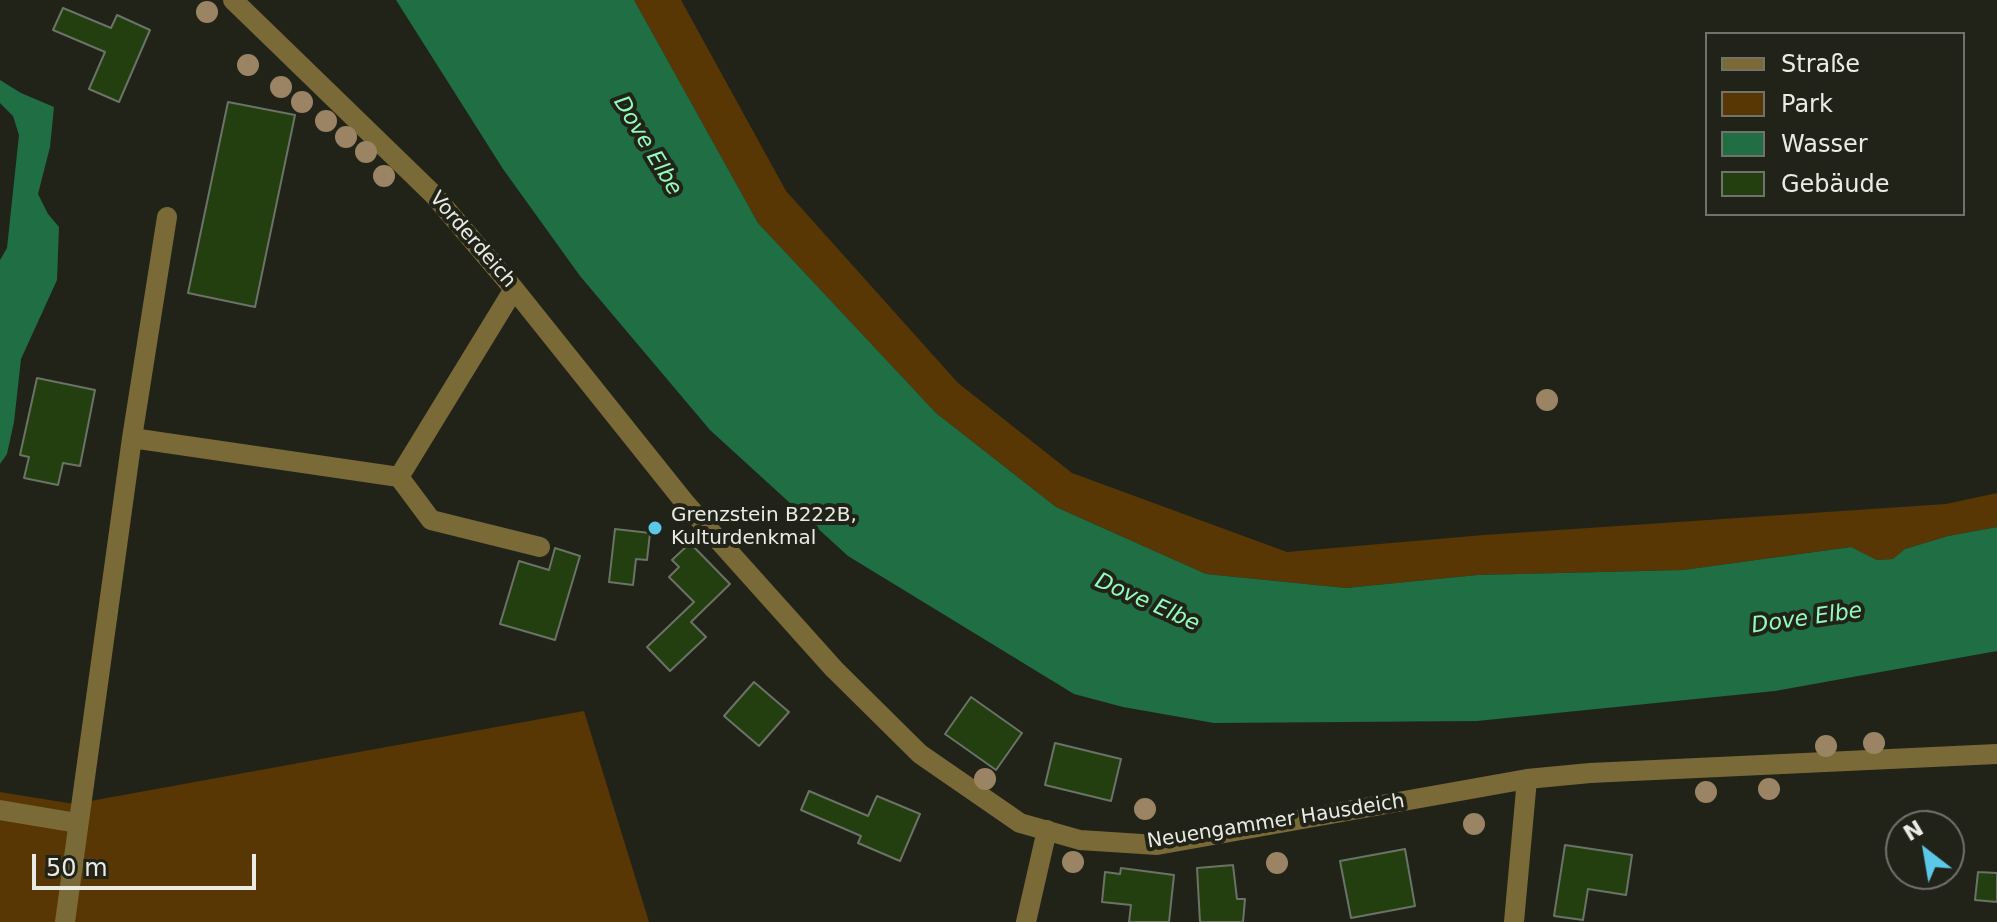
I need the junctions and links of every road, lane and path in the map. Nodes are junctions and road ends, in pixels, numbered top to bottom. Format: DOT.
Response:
graph roads {
  1 [pos="233,0"];
  2 [pos="167,217"];
  3 [pos="514,289"];
  4 [pos="132,438"];
  5 [pos="399,477"];
  6 [pos="686,504"];
  7 [pos="540,547"];
  8 [pos="1997,754"];
  9 [pos="1527,779"];
  10 [pos="0,810"];
  11 [pos="77,823"];
  12 [pos="1047,830"];
  13 [pos="65,922"];
  14 [pos="1026,922"];
  15 [pos="1514,922"];
  1 -- 3 [label="street, Vorderdeich"];
  2 -- 4 [label="street"];
  3 -- 5 [label="street"];
  3 -- 6 [label="street, Vorderdeich"];
  4 -- 5 [label="street"];
  4 -- 11 [label="street"];
  5 -- 7 [label="street"];
  6 -- 12 [label="street, Neuengammer Hausdeich"];
  8 -- 9 [label="street, Neuengammer Hausdeich"];
  9 -- 12 [label="street, Neuengammer Hausdeich"];
  9 -- 15 [label="street"];
  10 -- 11 [label="street"];
  11 -- 13 [label="street"];
  12 -- 14 [label="street"];
}
